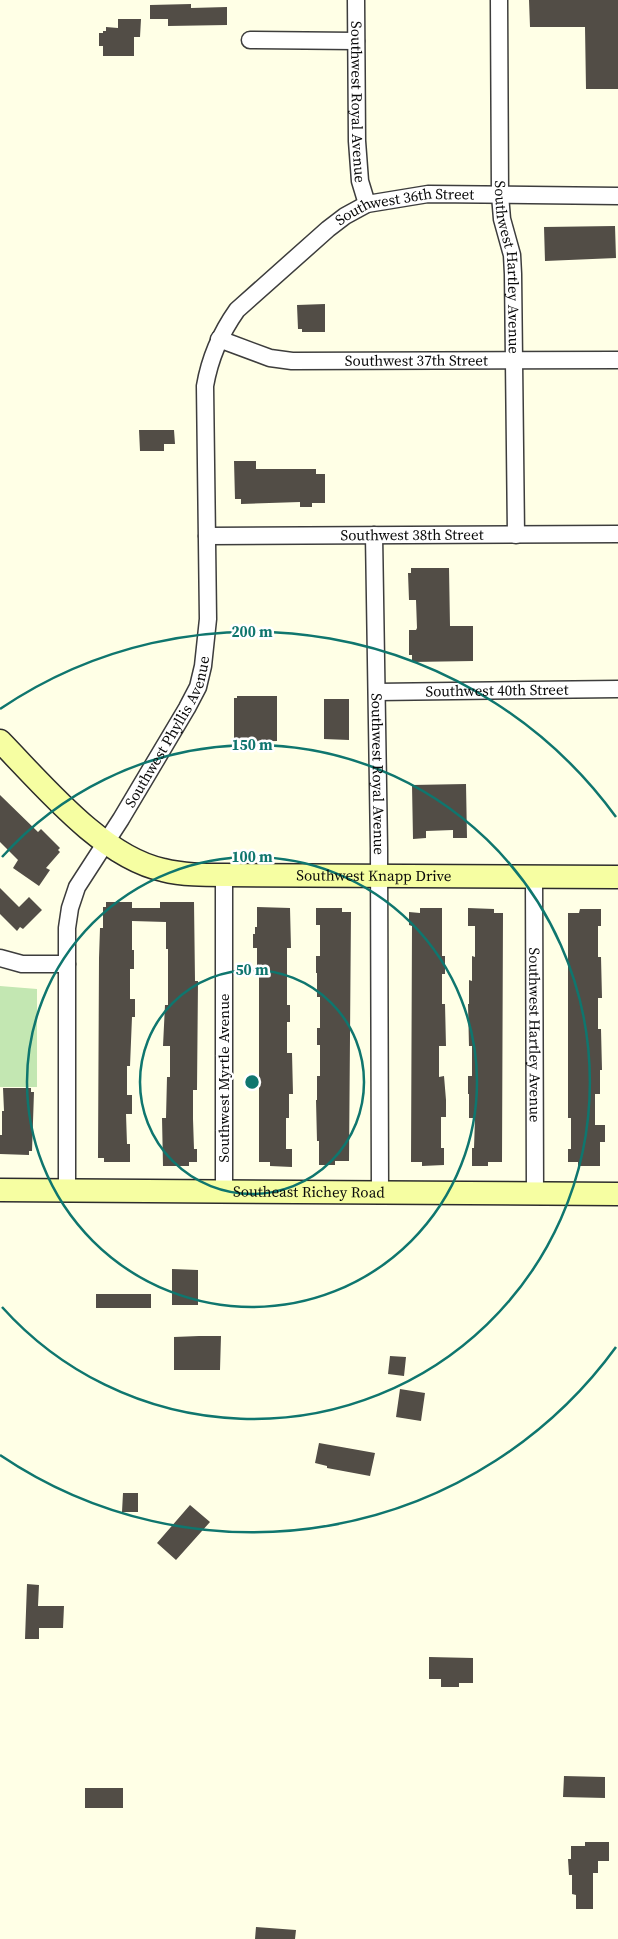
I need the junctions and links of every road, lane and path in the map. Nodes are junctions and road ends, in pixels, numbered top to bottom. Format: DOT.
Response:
graph roads {
  1 [pos="356,0"];
  2 [pos="499,0"];
  3 [pos="250,40"];
  4 [pos="356,41"];
  5 [pos="500,195"];
  6 [pos="618,196"];
  7 [pos="366,204"];
  8 [pos="274,277"];
  9 [pos="219,339"];
  10 [pos="618,360"];
  11 [pos="514,361"];
  12 [pos="618,534"];
  13 [pos="374,535"];
  14 [pos="516,535"];
  15 [pos="207,536"];
  16 [pos="618,689"];
  17 [pos="377,692"];
  18 [pos="0,741"];
  19 [pos="105,841"];
  20 [pos="224,875"];
  21 [pos="379,876"];
  22 [pos="534,877"];
  23 [pos="618,877"];
  24 [pos="0,958"];
  25 [pos="67,964"];
  26 [pos="0,1190"];
  27 [pos="67,1191"];
  28 [pos="224,1191"];
  29 [pos="380,1192"];
  30 [pos="534,1193"];
  31 [pos="618,1194"];
  1 -- 4 [label="street, Southwest Royal Avenue"];
  2 -- 5 [label="street, Southwest Hartley Avenue"];
  3 -- 4 [label="street"];
  4 -- 7 [label="street, Southwest Royal Avenue"];
  5 -- 6 [label="street, Southwest 36th Street"];
  5 -- 7 [label="street, Southwest 36th Street"];
  5 -- 11 [label="street, Southwest Hartley Avenue"];
  7 -- 8 [label="street, Southwest 36th Street"];
  8 -- 9 [label="street, Southwest Phyllis Avenue"];
  9 -- 11 [label="street, Southwest 37th Street"];
  9 -- 15 [label="street, Southwest Phyllis Avenue"];
  10 -- 11 [label="street, Southwest 37th Street"];
  11 -- 14 [label="street, Southwest Hartley Avenue"];
  12 -- 14 [label="street, Southwest 38th Street"];
  13 -- 14 [label="street, Southwest 38th Street"];
  13 -- 15 [label="street, Southwest 38th Street"];
  13 -- 17 [label="street, Southwest Royal Avenue"];
  15 -- 19 [label="street, Southwest Phyllis Avenue"];
  16 -- 17 [label="street, Southwest 40th Street"];
  17 -- 21 [label="street, Southwest Royal Avenue"];
  18 -- 19 [label="street, Southwest Knapp Drive"];
  19 -- 20 [label="street, Southwest Knapp Drive"];
  19 -- 25 [label="street, Southwest Phyllis Avenue"];
  20 -- 21 [label="street, Southwest Knapp Drive"];
  20 -- 28 [label="street, Southwest Myrtle Avenue"];
  21 -- 22 [label="street, Southwest Knapp Drive"];
  21 -- 29 [label="street, Southwest Royal Avenue"];
  22 -- 23 [label="street, Southwest Knapp Drive"];
  22 -- 30 [label="street, Southwest Hartley Avenue"];
  24 -- 25 [label="street"];
  25 -- 27 [label="street, Southwest Phyllis Avenue"];
  26 -- 27 [label="street, Southeast Richey Road"];
  27 -- 28 [label="street, Southeast Richey Road"];
  28 -- 29 [label="street, Southeast Richey Road"];
  29 -- 30 [label="street, Southeast Richey Road"];
  30 -- 31 [label="street, Southeast Richey Road"];
}
